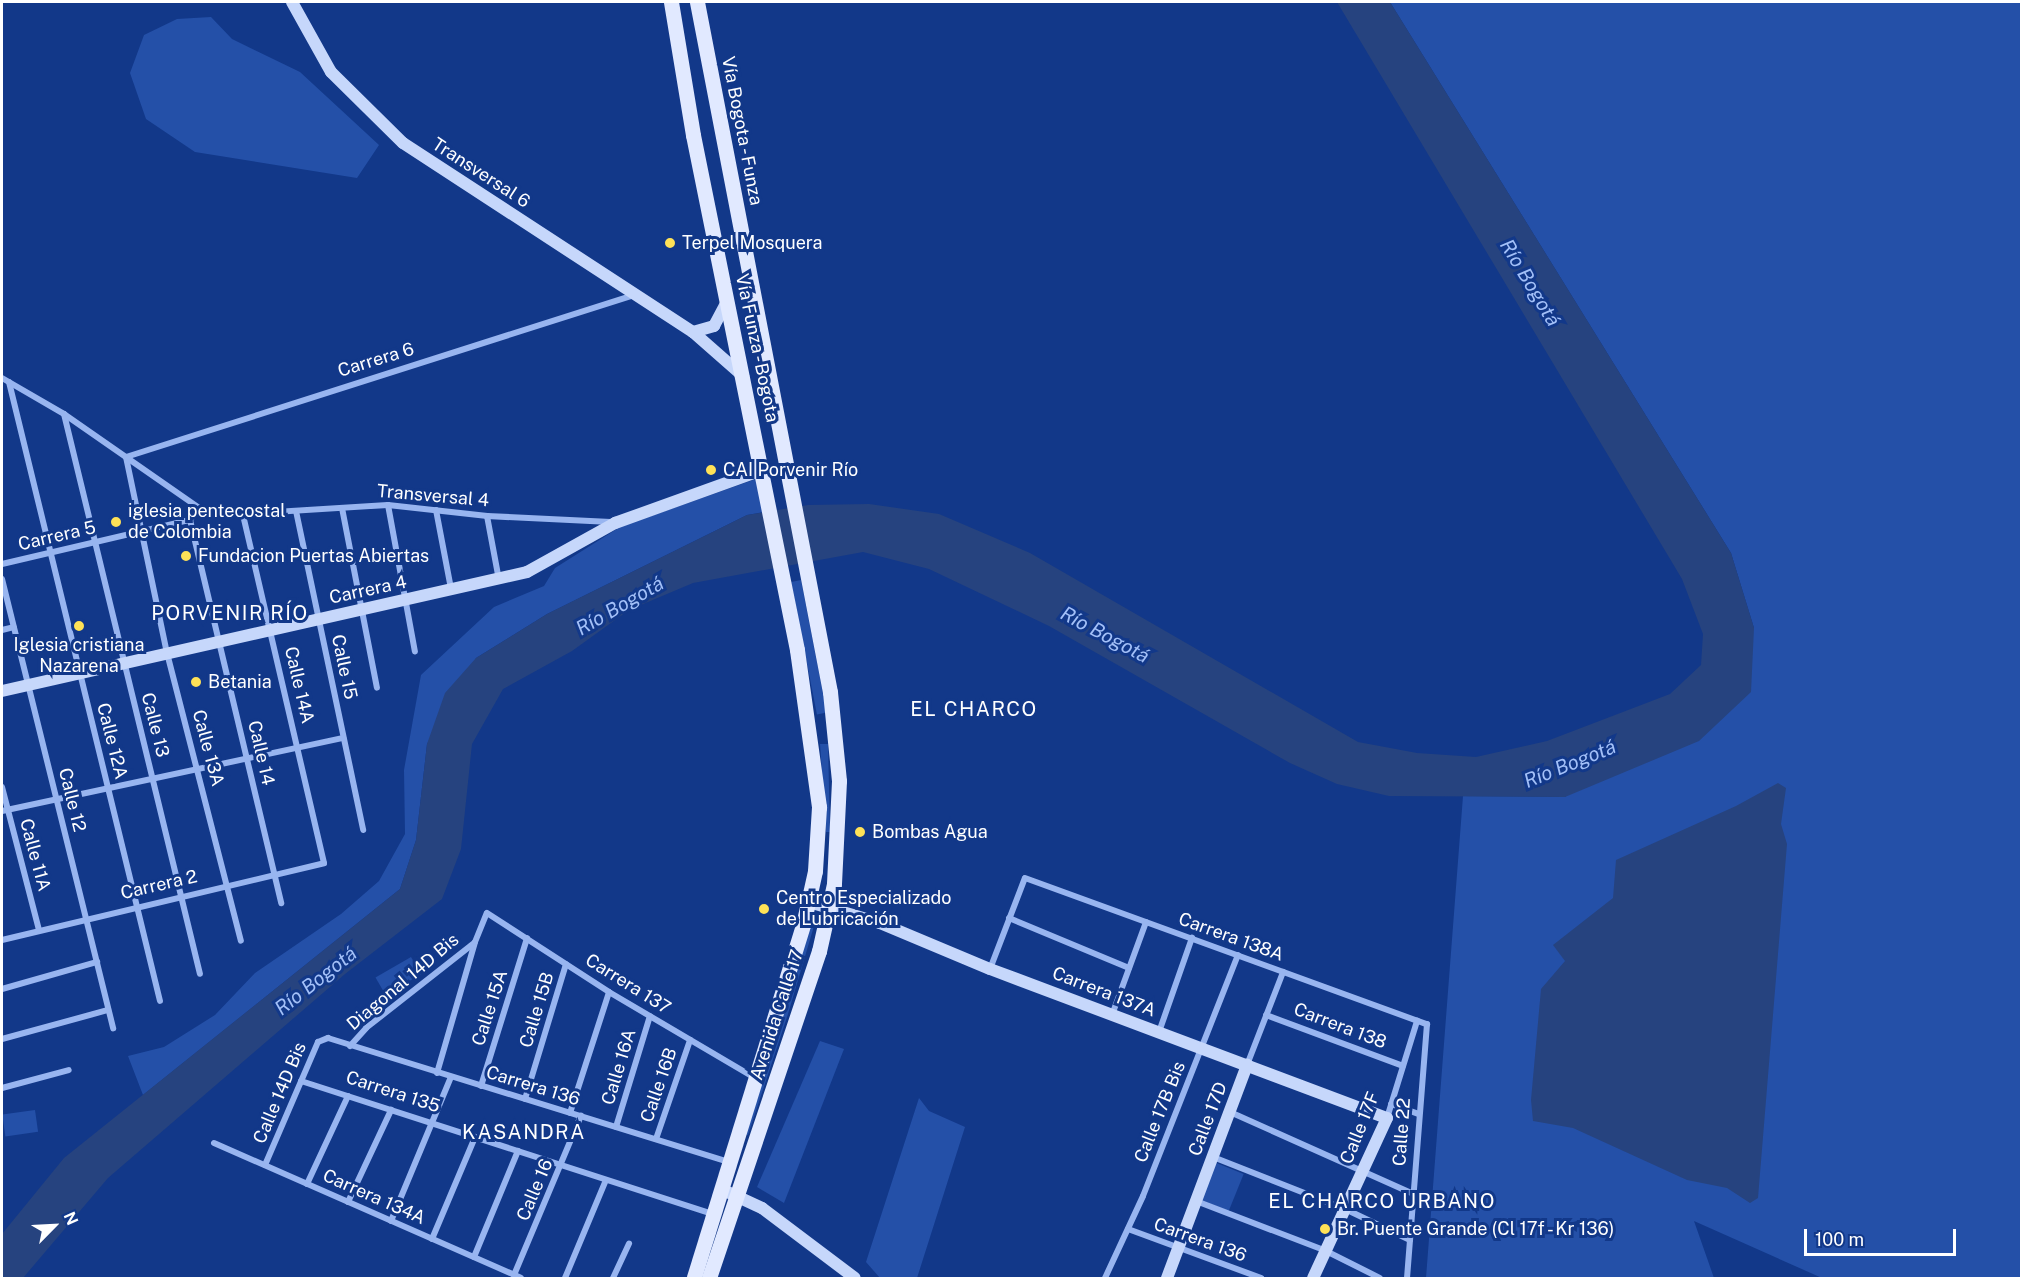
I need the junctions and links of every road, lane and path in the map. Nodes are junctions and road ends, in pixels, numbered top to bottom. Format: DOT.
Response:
graph roads {
  1 [pos="292,2"];
  2 [pos="671,2"];
  3 [pos="697,2"];
  4 [pos="703,31"];
  5 [pos="676,35"];
  6 [pos="635,295"];
  7 [pos="727,298"];
  8 [pos="693,332"];
  9 [pos="743,376"];
  10 [pos="2,378"];
  11 [pos="9,382"];
  12 [pos="64,414"];
  13 [pos="126,457"];
  14 [pos="762,470"];
  15 [pos="388,505"];
  16 [pos="199,508"];
  17 [pos="342,508"];
  18 [pos="436,510"];
  19 [pos="296,511"];
  20 [pos="243,514"];
  21 [pos="487,516"];
  22 [pos="190,520"];
  23 [pos="615,523"];
  24 [pos="141,532"];
  25 [pos="94,542"];
  26 [pos="51,552"];
  27 [pos="2,564"];
  28 [pos="807,578"];
  29 [pos="2,579"];
  30 [pos="499,580"];
  31 [pos="783,582"];
  32 [pos="451,591"];
  33 [pos="405,601"];
  34 [pos="362,610"];
  35 [pos="319,620"];
  36 [pos="14,627"];
  37 [pos="2,630"];
  38 [pos="270,630"];
  39 [pos="219,641"];
  40 [pos="415,652"];
  41 [pos="167,653"];
  42 [pos="124,662"];
  43 [pos="80,672"];
  44 [pos="28,685"];
  45 [pos="377,688"];
  46 [pos="2,691"];
  47 [pos="835,732"];
  48 [pos="811,734"];
  49 [pos="344,738"];
  50 [pos="298,748"];
  51 [pos="247,759"];
  52 [pos="198,769"];
  53 [pos="152,779"];
  54 [pos="2,787"];
  55 [pos="108,788"];
  56 [pos="56,799"];
  57 [pos="4,810"];
  58 [pos="363,830"];
  59 [pos="324,863"];
  60 [pos="274,874"];
  61 [pos="228,885"];
  62 [pos="181,896"];
  63 [pos="808,902"];
  64 [pos="281,903"];
  65 [pos="137,906"];
  66 [pos="830,908"];
  67 [pos="86,918"];
  68 [pos="1009,918"];
  69 [pos="1146,922"];
  70 [pos="39,930"];
  71 [pos="527,938"];
  72 [pos="1192,938"];
  73 [pos="2,940"];
  74 [pos="241,941"];
  75 [pos="475,942"];
  76 [pos="1238,955"];
  77 [pos="97,962"];
  78 [pos="566,964"];
  79 [pos="1130,968"];
  80 [pos="990,969"];
  81 [pos="1283,972"];
  82 [pos="200,974"];
  83 [pos="2,989"];
  84 [pos="609,992"];
  85 [pos="160,1001"];
  86 [pos="108,1010"];
  87 [pos="1112,1015"];
  88 [pos="1266,1015"];
  89 [pos="650,1016"];
  90 [pos="1417,1020"];
  91 [pos="1427,1024"];
  92 [pos="113,1029"];
  93 [pos="1159,1032"];
  94 [pos="328,1038"];
  95 [pos="2,1039"];
  96 [pos="690,1040"];
  97 [pos="350,1046"];
  98 [pos="1202,1048"];
  99 [pos="1247,1065"];
  100 [pos="1403,1066"];
  101 [pos="69,1070"];
  102 [pos="437,1072"];
  103 [pos="451,1077"];
  104 [pos="756,1078"];
  105 [pos="301,1081"];
  106 [pos="481,1086"];
  107 [pos="2,1088"];
  108 [pos="348,1096"];
  109 [pos="525,1099"];
  110 [pos="1391,1104"];
  111 [pos="391,1110"];
  112 [pos="1230,1112"];
  113 [pos="570,1113"];
  114 [pos="1418,1114"];
  115 [pos="581,1116"];
  116 [pos="1387,1118"];
  117 [pos="432,1123"];
  118 [pos="616,1127"];
  119 [pos="475,1137"];
  120 [pos="656,1139"];
  121 [pos="214,1143"];
  122 [pos="518,1151"];
  123 [pos="1213,1157"];
  124 [pos="729,1162"];
  125 [pos="265,1165"];
  126 [pos="562,1166"];
  127 [pos="1363,1170"];
  128 [pos="606,1180"];
  129 [pos="307,1184"];
  130 [pos="721,1189"];
  131 [pos="1413,1194"];
  132 [pos="735,1195"];
  133 [pos="1196,1201"];
  134 [pos="348,1202"];
  135 [pos="1345,1209"];
  136 [pos="714,1214"];
  137 [pos="392,1221"];
  138 [pos="1128,1229"];
  139 [pos="432,1239"];
  140 [pos="1410,1240"];
  141 [pos="629,1244"];
  142 [pos="1179,1248"];
  143 [pos="1326,1251"];
  144 [pos="474,1257"];
  145 [pos="1250,1276"];
  146 [pos="518,1277"];
  147 [pos="565,1278"];
  148 [pos="614,1278"];
  149 [pos="693,1278"];
  150 [pos="709,1278"];
  151 [pos="855,1278"];
  152 [pos="1106,1278"];
  153 [pos="1167,1278"];
  154 [pos="1261,1278"];
  155 [pos="1313,1278"];
  156 [pos="1380,1278"];
  157 [pos="1407,1278"];
  1 -- 6 [label="street, Transversal 6"];
  2 -- 5 [label="main road, Vía Funza - Bogota"];
  3 -- 4 [label="main road, Vía Bogota - Funza"];
  4 -- 5 [label="main road"];
  4 -- 28 [label="main road, Vía Bogota - Funza"];
  5 -- 7 [label="main road, Vía Funza - Bogota"];
  6 -- 8 [label="street, Transversal 6"];
  6 -- 13 [label="street, Carrera 6"];
  7 -- 8 [label="street"];
  7 -- 9 [label="main road, Vía Funza - Bogota"];
  8 -- 9 [label="street, Transversal 6"];
  9 -- 14 [label="main road, Vía Funza - Bogota"];
  10 -- 11 [label="street, Transversal 4"];
  11 -- 12 [label="street, Transversal 4"];
  11 -- 26 [label="street, Calle 12A"];
  12 -- 13 [label="street, Transversal 4"];
  12 -- 25 [label="street, Calle 13"];
  13 -- 16 [label="street, Transversal 4"];
  13 -- 24 [label="street, Calle 13A"];
  14 -- 23 [label="street, Carrera 4"];
  14 -- 31 [label="main road, Vía Funza - Bogota"];
  15 -- 17 [label="street, Transversal 4"];
  15 -- 18 [label="street, Transversal 4"];
  15 -- 33 [label="street"];
  16 -- 20 [label="street, Transversal 4"];
  16 -- 22 [label="street"];
  17 -- 19 [label="street, Transversal 4"];
  17 -- 34 [label="street"];
  18 -- 21 [label="street, Transversal 4"];
  18 -- 32 [label="street"];
  19 -- 20 [label="street, Transversal 4"];
  19 -- 35 [label="street, Calle 15"];
  20 -- 38 [label="street, Calle 14A"];
  21 -- 23 [label="street, Transversal 4"];
  21 -- 30 [label="street"];
  22 -- 24 [label="street, Carrera 5"];
  22 -- 39 [label="street, Calle 14"];
  23 -- 30 [label="street, Carrera 4"];
  24 -- 25 [label="street, Carrera 5"];
  24 -- 41 [label="street, Calle 13A"];
  25 -- 26 [label="street, Carrera 5"];
  25 -- 42 [label="street, Calle 13"];
  26 -- 27 [label="street, Carrera 5"];
  26 -- 43 [label="street, Calle 12A"];
  28 -- 47 [label="main road, Avenida Calle 17"];
  29 -- 36 [label="street, Calle 12"];
  30 -- 32 [label="street, Carrera 4"];
  31 -- 48 [label="main road, Avenida Calle 17"];
  32 -- 33 [label="street, Carrera 4"];
  33 -- 34 [label="street, Carrera 4"];
  33 -- 40 [label="street"];
  34 -- 35 [label="street, Carrera 4"];
  34 -- 45 [label="street"];
  35 -- 38 [label="street, Carrera 4"];
  35 -- 49 [label="street, Calle 15"];
  36 -- 37 [label="street"];
  36 -- 44 [label="street, Calle 12"];
  38 -- 39 [label="street, Carrera 4"];
  38 -- 50 [label="street, Calle 14A"];
  39 -- 41 [label="street, Carrera 4"];
  39 -- 51 [label="street, Calle 14"];
  41 -- 42 [label="street, Carrera 4"];
  41 -- 52 [label="street, Calle 13A"];
  42 -- 43 [label="street, Carrera 4"];
  42 -- 53 [label="street, Calle 13"];
  43 -- 44 [label="street, Carrera 4"];
  43 -- 55 [label="street, Calle 12A"];
  44 -- 46 [label="street, Carrera 4"];
  44 -- 56 [label="street, Calle 12"];
  47 -- 48 [label="main road"];
  47 -- 66 [label="main road, Avenida Calle 17"];
  48 -- 63 [label="main road, Avenida Calle 17"];
  49 -- 50 [label="street"];
  49 -- 58 [label="street, Calle 15"];
  50 -- 51 [label="street"];
  50 -- 59 [label="street, Calle 14A"];
  51 -- 52 [label="street"];
  51 -- 60 [label="street, Calle 14"];
  52 -- 53 [label="street"];
  52 -- 61 [label="street, Calle 13A"];
  53 -- 55 [label="street"];
  53 -- 62 [label="street, Calle 13"];
  54 -- 57 [label="street, Calle 11A"];
  55 -- 56 [label="street"];
  55 -- 65 [label="street, Calle 12A"];
  56 -- 57 [label="street"];
  56 -- 67 [label="street, Calle 12"];
  57 -- 70 [label="street, Calle 11A"];
  59 -- 60 [label="street, Carrera 2"];
  60 -- 61 [label="street, Carrera 2"];
  60 -- 64 [label="street, Calle 14"];
  61 -- 62 [label="street, Carrera 2"];
  61 -- 74 [label="street, Calle 13A"];
  62 -- 65 [label="street, Carrera 2"];
  62 -- 82 [label="street, Calle 13"];
  63 -- 66 [label="street, Carrera 137A"];
  63 -- 104 [label="main road, Avenida Calle 17"];
  65 -- 67 [label="street, Carrera 2"];
  65 -- 85 [label="street, Calle 12A"];
  66 -- 80 [label="street, Carrera 137A"];
  66 -- 132 [label="main road, Avenida Calle 17"];
  67 -- 70 [label="street, Carrera 2"];
  67 -- 77 [label="street, Calle 12"];
  68 -- 69 [label="street, Carrera 138A"];
  68 -- 79 [label="street"];
  68 -- 80 [label="street"];
  69 -- 72 [label="street, Carrera 138A"];
  69 -- 79 [label="street"];
  70 -- 73 [label="street, Carrera 2"];
  71 -- 75 [label="street, Carrera 137"];
  71 -- 78 [label="street, Carrera 137"];
  71 -- 106 [label="street, Calle 15A"];
  72 -- 76 [label="street, Carrera 138A"];
  72 -- 93 [label="street"];
  75 -- 97 [label="street, Diagonal 14D Bis"];
  75 -- 102 [label="street"];
  76 -- 81 [label="street, Carrera 138A"];
  76 -- 98 [label="street, Calle 17B Bis"];
  77 -- 83 [label="street"];
  77 -- 86 [label="street, Calle 12"];
  78 -- 84 [label="street, Carrera 137"];
  78 -- 109 [label="street, Calle 15B"];
  79 -- 87 [label="street"];
  80 -- 87 [label="street, Carrera 137A"];
  81 -- 88 [label="street, Calle 17D"];
  81 -- 90 [label="street, Carrera 138A"];
  84 -- 89 [label="street, Carrera 137"];
  84 -- 113 [label="street"];
  86 -- 92 [label="street, Calle 12"];
  86 -- 95 [label="street"];
  87 -- 93 [label="street, Carrera 137A"];
  88 -- 99 [label="street, Calle 17D"];
  88 -- 100 [label="street, Carrera 138"];
  89 -- 96 [label="street, Carrera 137"];
  89 -- 118 [label="street, Calle 16A"];
  90 -- 91 [label="street, Carrera 138A"];
  90 -- 100 [label="street, Calle 17F"];
  91 -- 114 [label="street, Calle 22"];
  93 -- 98 [label="street, Carrera 137A"];
  94 -- 97 [label="street, Carrera 136"];
  94 -- 105 [label="street, Calle 14D Bis"];
  96 -- 104 [label="street, Carrera 137"];
  96 -- 120 [label="street, Calle 16B"];
  97 -- 102 [label="street, Carrera 136"];
  98 -- 99 [label="street, Carrera 137A"];
  98 -- 138 [label="street, Calle 17B Bis"];
  99 -- 112 [label="street, Calle 17D"];
  99 -- 116 [label="street, Carrera 137A"];
  100 -- 110 [label="street, Calle 17F"];
  101 -- 107 [label="street"];
  102 -- 103 [label="street, Carrera 136"];
  103 -- 106 [label="street, Carrera 136"];
  103 -- 117 [label="street"];
  104 -- 124 [label="main road, Avenida Calle 17"];
  105 -- 108 [label="street, Carrera 135"];
  105 -- 125 [label="street, Calle 14D Bis"];
  106 -- 109 [label="street, Carrera 136"];
  108 -- 111 [label="street, Carrera 135"];
  108 -- 129 [label="street"];
  109 -- 113 [label="street, Carrera 136"];
  110 -- 114 [label="street"];
  110 -- 116 [label="street, Calle 17F"];
  111 -- 117 [label="street, Carrera 135"];
  111 -- 134 [label="street"];
  112 -- 123 [label="street, Calle 17D"];
  112 -- 127 [label="street"];
  113 -- 115 [label="street, Carrera 136"];
  114 -- 131 [label="street, Calle 22"];
  115 -- 118 [label="street, Carrera 136"];
  115 -- 126 [label="street, Calle 16"];
  116 -- 127 [label="street, Calle 17F"];
  117 -- 119 [label="street, Carrera 135"];
  117 -- 137 [label="street"];
  118 -- 120 [label="street, Carrera 136"];
  119 -- 122 [label="street, Carrera 135"];
  119 -- 139 [label="street"];
  120 -- 124 [label="street, Carrera 136"];
  121 -- 125 [label="street, Carrera 134A"];
  122 -- 126 [label="street, Carrera 135"];
  122 -- 144 [label="street"];
  123 -- 133 [label="street, Calle 17D"];
  123 -- 135 [label="street"];
  124 -- 130 [label="main road, Avenida Calle 17"];
  125 -- 129 [label="street, Carrera 134A"];
  126 -- 128 [label="street, Carrera 135"];
  126 -- 146 [label="street, Calle 16"];
  127 -- 131 [label="street"];
  127 -- 135 [label="street, Calle 17F"];
  128 -- 136 [label="street, Carrera 135"];
  128 -- 147 [label="street"];
  129 -- 134 [label="street, Carrera 134A"];
  130 -- 132 [label="street"];
  130 -- 136 [label="main road, Avenida Calle 17"];
  131 -- 140 [label="street, Calle 22"];
  132 -- 150 [label="main road, Avenida Calle 17"];
  132 -- 151 [label="street"];
  133 -- 142 [label="street, Calle 17D"];
  133 -- 143 [label="street"];
  134 -- 137 [label="street, Carrera 134A"];
  135 -- 140 [label="street"];
  135 -- 143 [label="street, Calle 17F"];
  136 -- 149 [label="main road, Avenida Calle 17"];
  137 -- 139 [label="street, Carrera 134A"];
  138 -- 142 [label="street, Carrera 136"];
  138 -- 152 [label="street, Calle 17B Bis"];
  139 -- 144 [label="street, Carrera 134A"];
  140 -- 157 [label="street, Calle 22"];
  141 -- 148 [label="street"];
  142 -- 145 [label="street, Carrera 136"];
  142 -- 153 [label="street, Calle 17D"];
  143 -- 155 [label="street, Calle 17F"];
  143 -- 156 [label="street"];
  144 -- 146 [label="street, Carrera 134A"];
  145 -- 154 [label="street, Carrera 136"];
}
